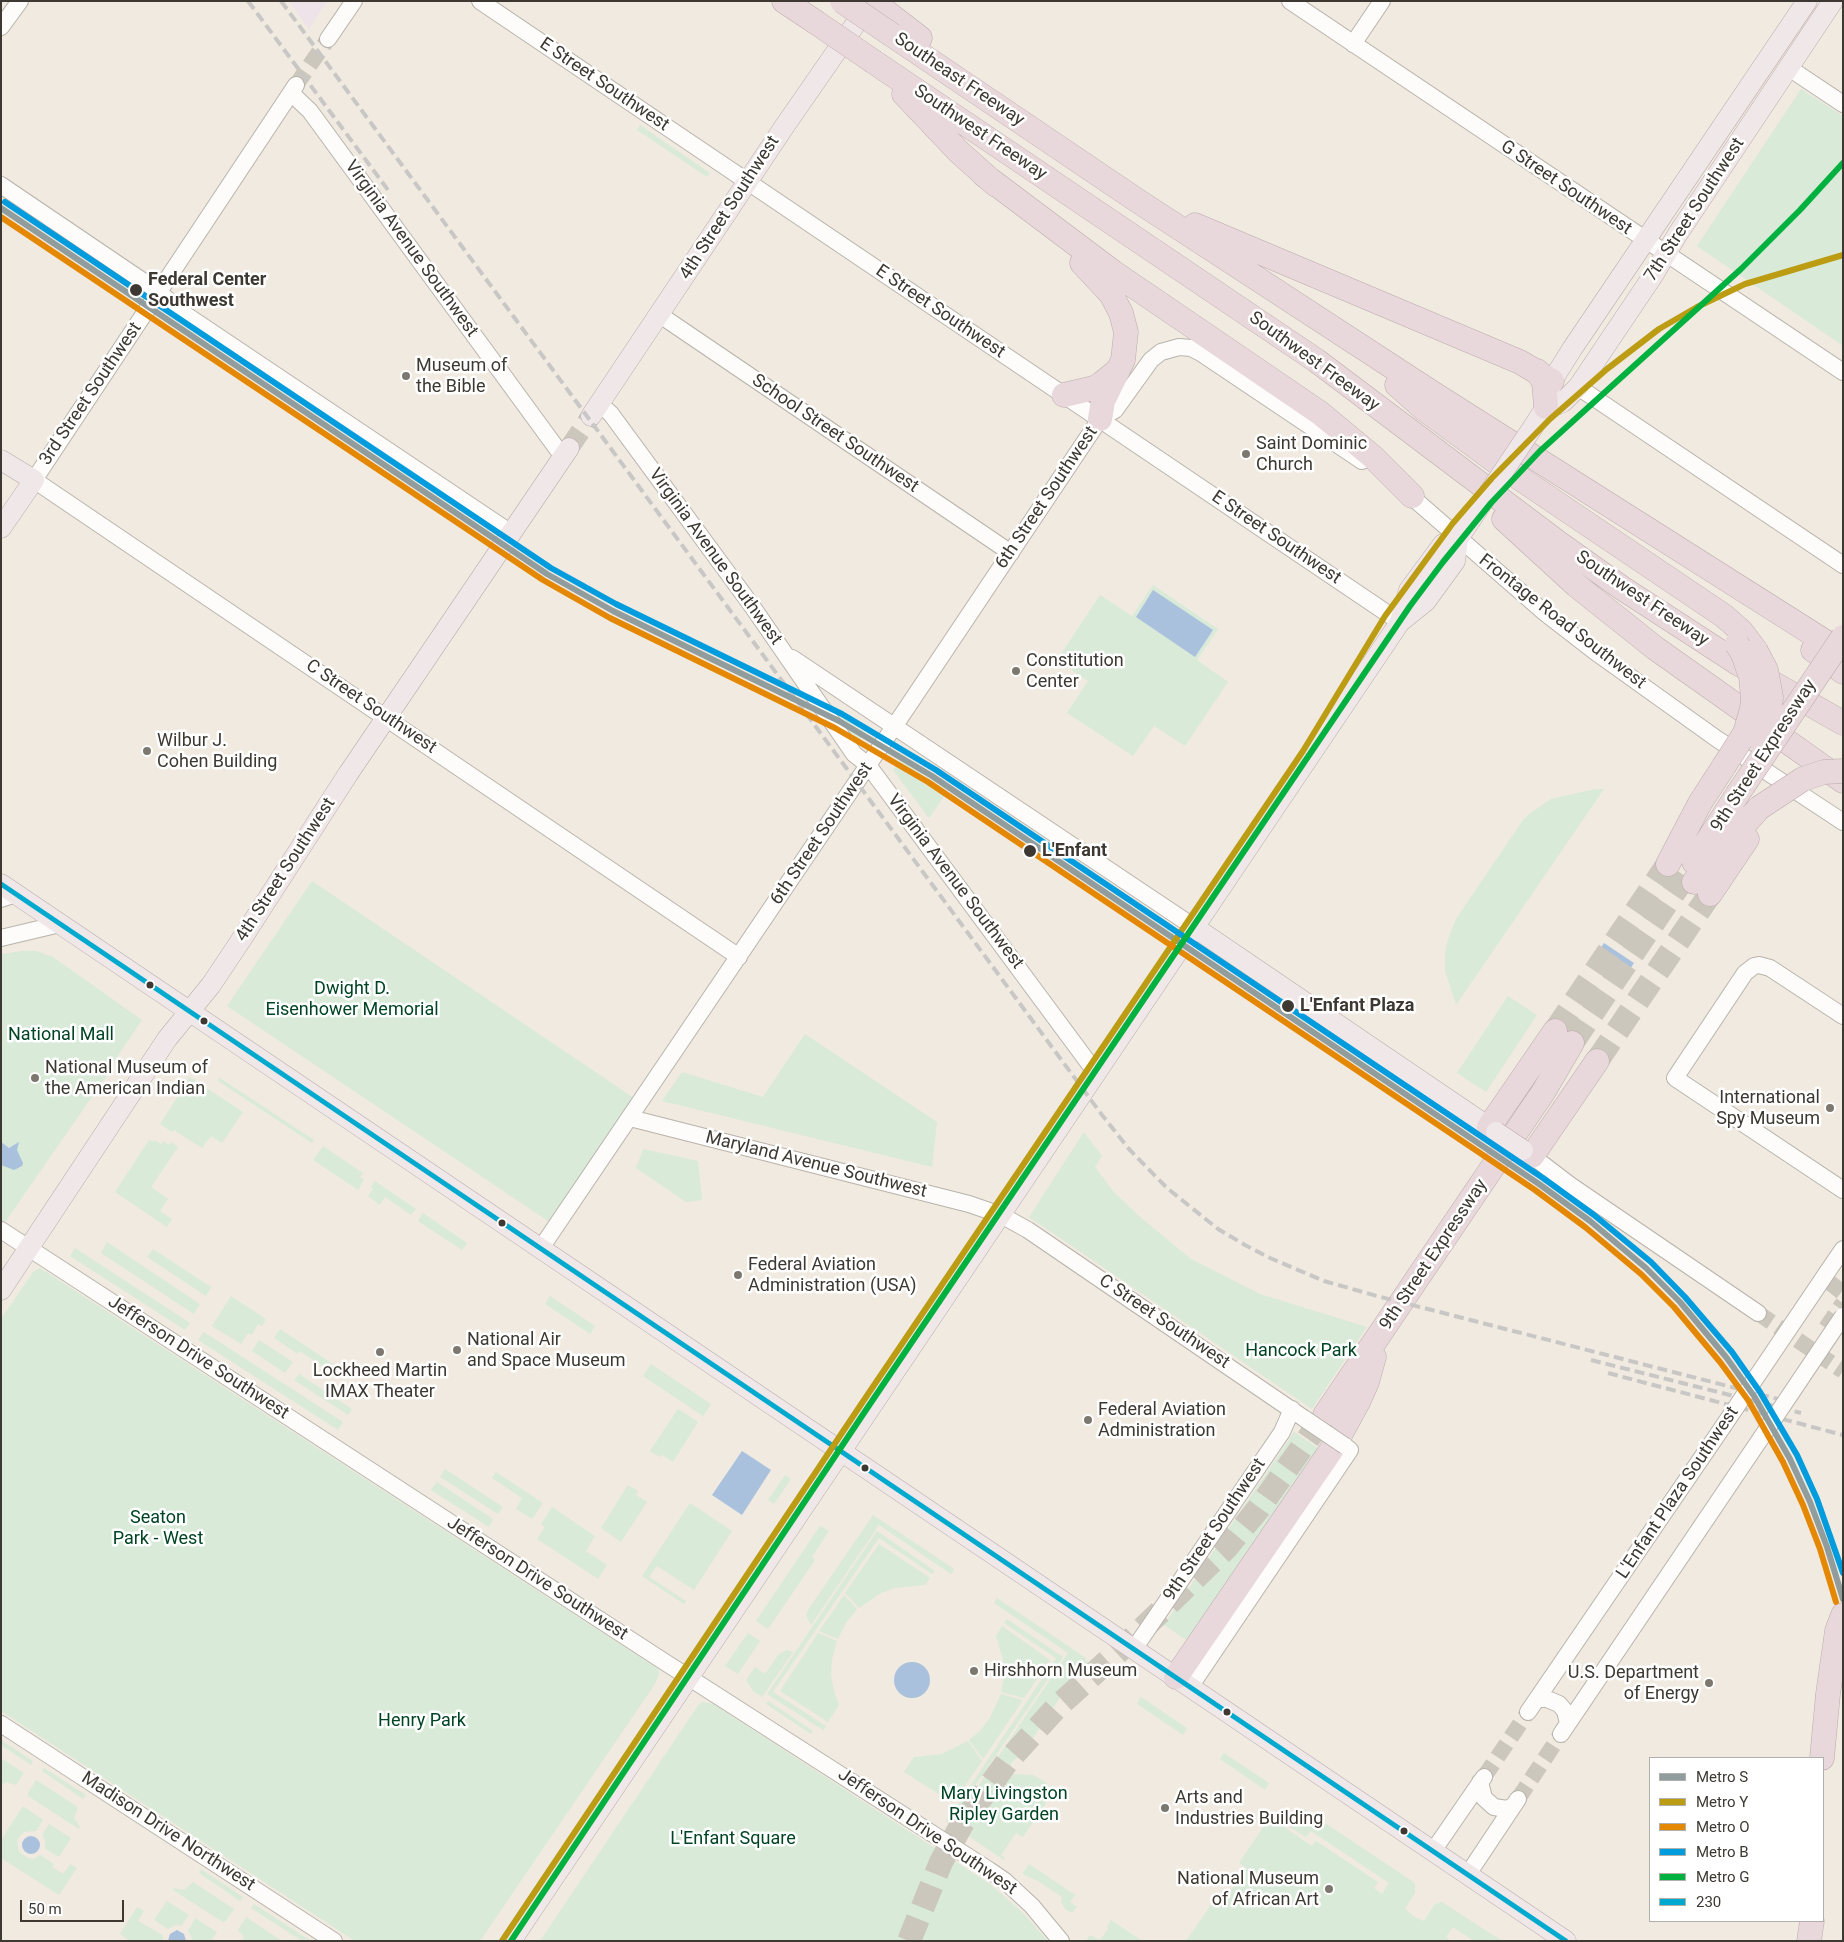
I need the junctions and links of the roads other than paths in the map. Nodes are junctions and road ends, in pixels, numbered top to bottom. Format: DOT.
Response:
graph roads {
  1 [pos="20,1"];
  2 [pos="354,1"];
  3 [pos="480,1"];
  4 [pos="784,1"];
  5 [pos="842,1"];
  6 [pos="872,1"];
  7 [pos="1290,1"];
  8 [pos="1382,1"];
  9 [pos="1807,1"];
  10 [pos="1833,1"];
  11 [pos="1,27"];
  12 [pos="896,29"];
  13 [pos="328,39"];
  14 [pos="1353,44"];
  15 [pos="874,62"];
  16 [pos="1789,68"];
  17 [pos="294,89"];
  18 [pos="1843,104"];
  19 [pos="1075,159"];
  20 [pos="984,174"];
  21 [pos="748,183"];
  22 [pos="1,185"];
  23 [pos="1138,201"];
  24 [pos="1645,241"];
  25 [pos="1665,254"];
  26 [pos="1615,285"];
  27 [pos="159,292"];
  28 [pos="660,315"];
  29 [pos="1331,326"];
  30 [pos="1120,368"];
  31 [pos="1843,372"];
  32 [pos="1545,376"];
  33 [pos="1578,387"];
  34 [pos="1064,395"];
  35 [pos="1546,407"];
  36 [pos="595,410"];
  37 [pos="1100,419"];
  38 [pos="1397,422"];
  39 [pos="566,453"];
  40 [pos="1,460"];
  41 [pos="34,480"];
  42 [pos="1412,496"];
  43 [pos="1,528"];
  44 [pos="1652,532"];
  45 [pos="511,533"];
  46 [pos="1458,539"];
  47 [pos="1011,553"];
  48 [pos="1843,565"];
  49 [pos="1400,622"];
  50 [pos="1843,637"];
  51 [pos="1747,647"];
  52 [pos="1843,653"];
  53 [pos="786,654"];
  54 [pos="1843,672"];
  55 [pos="387,718"];
  56 [pos="1843,723"];
  57 [pos="894,727"];
  58 [pos="1760,761"];
  59 [pos="868,765"];
  60 [pos="1843,771"];
  61 [pos="1843,781"];
  62 [pos="1843,822"];
  63 [pos="1689,879"];
  64 [pos="6,893"];
  65 [pos="60,924"];
  66 [pos="1194,927"];
  67 [pos="1,938"];
  68 [pos="739,957"];
  69 [pos="190,1012"];
  70 [pos="1843,1016"];
  71 [pos="1576,1046"];
  72 [pos="1096,1073"];
  73 [pos="630,1118"];
  74 [pos="1493,1130"];
  75 [pos="1528,1153"];
  76 [pos="1843,1190"];
  77 [pos="1001,1214"];
  78 [pos="1,1230"];
  79 [pos="30,1248"];
  80 [pos="542,1248"];
  81 [pos="1843,1249"];
  82 [pos="1,1290"];
  83 [pos="1758,1313"];
  84 [pos="1843,1316"];
  85 [pos="1381,1333"];
  86 [pos="1292,1409"];
  87 [pos="1315,1417"];
  88 [pos="842,1452"];
  89 [pos="1843,1615"];
  90 [pos="1134,1649"];
  91 [pos="1843,1654"];
  92 [pos="690,1677"];
  93 [pos="1183,1682"];
  94 [pos="1828,1694"];
  95 [pos="1,1724"];
  96 [pos="1822,1757"];
  97 [pos="1433,1850"];
  98 [pos="1468,1874"];
  99 [pos="1812,1922"];
  100 [pos="334,1941"];
  101 [pos="511,1941"];
  102 [pos="1061,1941"];
  103 [pos="1566,1941"];
  104 [pos="1809,1941"];
  1 -- 11 [label="street"];
  2 -- 13 [label="street"];
  3 -- 21 [label="street, E Street Southwest"];
  4 -- 15 [label="highway, Southwest Freeway, bridge"];
  5 -- 12 [label="highway, Southeast Freeway, bridge"];
  6 -- 12 [label="highway"];
  6 -- 21 [label="main road, 4th Street Southwest"];
  7 -- 14 [label="street, G Street Southwest"];
  8 -- 14 [label="street"];
  9 -- 24 [label="main road, 7th Street Southwest"];
  10 -- 16 [label="main road, 7th Street Southwest"];
  12 -- 19 [label="highway, Southeast Freeway"];
  14 -- 24 [label="street, G Street Southwest"];
  15 -- 20 [label="highway"];
  15 -- 38 [label="highway, Southwest Freeway"];
  16 -- 18 [label="street"];
  16 -- 25 [label="main road, 7th Street Southwest"];
  17 -- 27 [label="street, 3rd Street Southwest"];
  17 -- 39 [label="street, Virginia Avenue Southwest"];
  19 -- 23 [label="highway, Southwest Freeway"];
  20 -- 30 [label="highway"];
  20 -- 42 [label="highway"];
  21 -- 28 [label="main road, 4th Street Southwest"];
  21 -- 34 [label="street, E Street Southwest"];
  22 -- 27 [label="street"];
  23 -- 29 [label="highway, Southwest Freeway"];
  23 -- 32 [label="highway"];
  24 -- 25 [label="street, G Street Southwest"];
  24 -- 26 [label="main road, 7th Street Southwest"];
  25 -- 31 [label="street, G Street Southwest"];
  25 -- 33 [label="main road, 7th Street Southwest"];
  26 -- 32 [label="main road, 7th Street Southwest"];
  26 -- 33 [label="main road"];
  27 -- 41 [label="street, 3rd Street Southwest"];
  27 -- 45 [label="street"];
  28 -- 36 [label="main road, 4th Street Southwest"];
  28 -- 47 [label="street, School Street Southwest"];
  29 -- 44 [label="highway, Southwest Freeway"];
  29 -- 51 [label="highway"];
  30 -- 34 [label="highway"];
  30 -- 37 [label="highway"];
  32 -- 35 [label="highway"];
  33 -- 35 [label="main road, 7th Street Southwest"];
  33 -- 48 [label="street"];
  34 -- 37 [label="street, E Street Southwest"];
  35 -- 46 [label="main road, bridge"];
  36 -- 53 [label="street, Virginia Avenue Southwest"];
  37 -- 42 [label="street, Frontage Road Southwest"];
  37 -- 47 [label="street, 6th Street Southwest"];
  37 -- 49 [label="street, E Street Southwest"];
  38 -- 56 [label="highway, Southwest Freeway"];
  38 -- 61 [label="highway"];
  39 -- 45 [label="main road, 4th Street Southwest"];
  40 -- 41 [label="main road, C Street Southwest"];
  41 -- 43 [label="main road, 3rd Street Southwest"];
  41 -- 55 [label="street, C Street Southwest"];
  42 -- 46 [label="street, Frontage Road Southwest"];
  44 -- 52 [label="highway, Southwest Freeway"];
  44 -- 54 [label="highway"];
  45 -- 55 [label="main road, 4th Street Southwest"];
  46 -- 49 [label="main road"];
  46 -- 62 [label="street, Frontage Road Southwest"];
  47 -- 57 [label="street, 6th Street Southwest"];
  49 -- 66 [label="main road"];
  50 -- 58 [label="highway, 9th Street Expressway, bridge"];
  51 -- 58 [label="highway, bridge"];
  51 -- 63 [label="highway, bridge"];
  53 -- 57 [label="street"];
  53 -- 59 [label="street, Virginia Avenue Southwest"];
  55 -- 68 [label="street, C Street Southwest"];
  55 -- 69 [label="main road, 4th Street Southwest"];
  57 -- 59 [label="street, 6th Street Southwest"];
  57 -- 66 [label="street"];
  58 -- 63 [label="highway, 9th Street Expressway, bridge"];
  59 -- 68 [label="street, 6th Street Southwest"];
  59 -- 72 [label="street, Virginia Avenue Southwest"];
  60 -- 63 [label="highway, bridge"];
  64 -- 65 [label="main road"];
  65 -- 67 [label="street"];
  65 -- 69 [label="main road"];
  66 -- 72 [label="main road"];
  66 -- 74 [label="main road"];
  68 -- 73 [label="street, 6th Street Southwest"];
  69 -- 79 [label="main road, 4th Street Southwest"];
  69 -- 80 [label="main road"];
  70 -- 76 [label="street"];
  71 -- 74 [label="highway"];
  71 -- 75 [label="highway"];
  71 -- 85 [label="highway, 9th Street Expressway"];
  72 -- 77 [label="main road"];
  73 -- 77 [label="street, Maryland Avenue Southwest"];
  73 -- 80 [label="street, 6th Street Southwest"];
  74 -- 75 [label="main road, bridge"];
  75 -- 83 [label="street"];
  77 -- 86 [label="street, C Street Southwest"];
  77 -- 88 [label="main road"];
  78 -- 79 [label="street, Jefferson Drive Southwest"];
  79 -- 82 [label="main road, 4th Street Southwest"];
  79 -- 92 [label="street, Jefferson Drive Southwest"];
  80 -- 88 [label="main road"];
  81 -- 84 [label="street, L'Enfant Plaza Southwest, bridge"];
  85 -- 87 [label="highway, 9th Street Expressway"];
  85 -- 93 [label="highway"];
  86 -- 87 [label="street, C Street Southwest"];
  86 -- 90 [label="street, 9th Street Southwest"];
  87 -- 93 [label="street, C Street Southwest, bridge"];
  88 -- 90 [label="main road"];
  88 -- 92 [label="main road"];
  89 -- 94 [label="highway"];
  90 -- 93 [label="main road"];
  91 -- 94 [label="highway"];
  92 -- 101 [label="main road"];
  92 -- 102 [label="street, Jefferson Drive Southwest"];
  93 -- 97 [label="main road"];
  94 -- 96 [label="highway"];
  95 -- 100 [label="street, Madison Drive Northwest"];
  97 -- 98 [label="main road"];
  97 -- 98 [label="street"];
  98 -- 103 [label="main road"];
  99 -- 104 [label="highway"];
}
